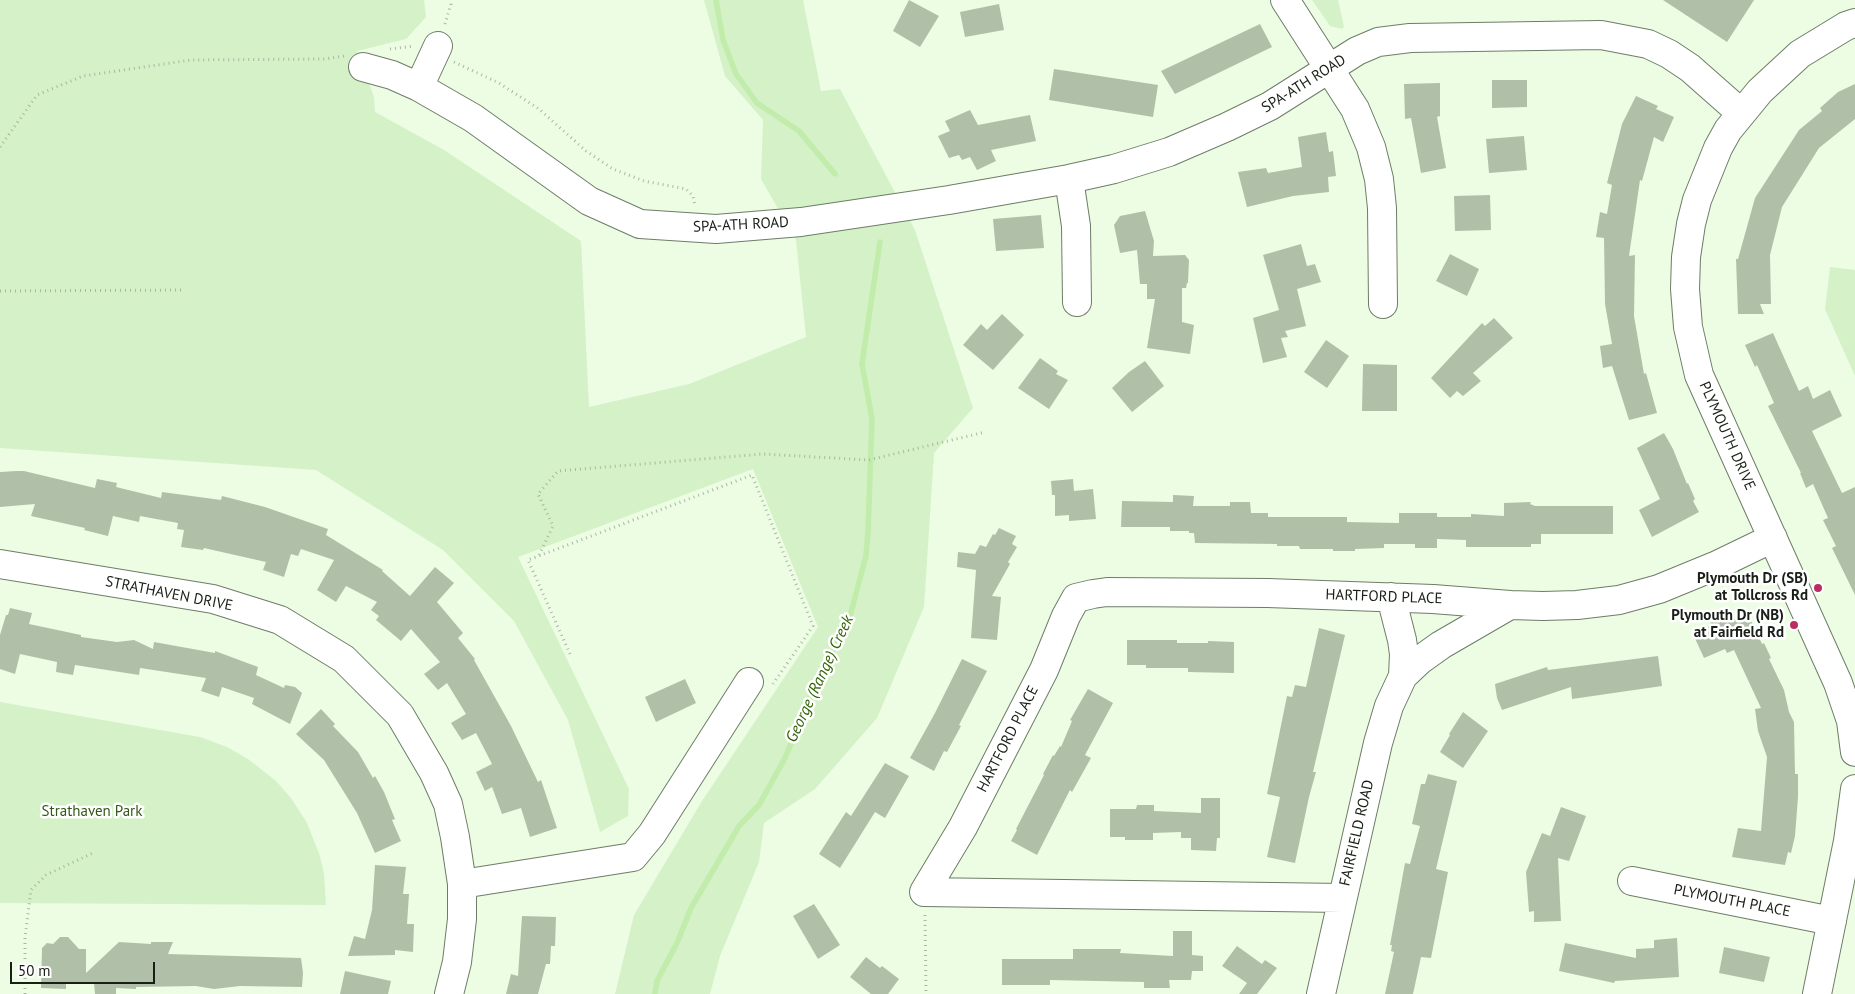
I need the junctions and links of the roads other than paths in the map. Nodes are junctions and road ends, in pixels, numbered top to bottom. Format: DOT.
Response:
graph roads {
  1 [pos="1285,0"];
  2 [pos="1855,23"];
  3 [pos="435,51"];
  4 [pos="366,57"];
  5 [pos="1329,68"];
  6 [pos="419,87"];
  7 [pos="1741,113"];
  8 [pos="1069,179"];
  9 [pos="1077,302"];
  10 [pos="1383,304"];
  11 [pos="1773,538"];
  12 [pos="0,564"];
  13 [pos="1391,597"];
  14 [pos="1510,605"];
  15 [pos="1403,676"];
  16 [pos="1847,679"];
  17 [pos="759,686"];
  18 [pos="1855,752"];
  19 [pos="1855,789"];
  20 [pos="1632,881"];
  21 [pos="462,884"];
  22 [pos="1342,898"];
  23 [pos="1832,921"];
  24 [pos="449,994"];
  25 [pos="1321,994"];
  26 [pos="1817,994"];
  1 -- 5 [label="street"];
  2 -- 7 [label="street, PLYMOUTH DRIVE"];
  3 -- 6 [label="street"];
  4 -- 6 [label="street, SPA-ATH ROAD"];
  5 -- 7 [label="street, SPA-ATH ROAD"];
  5 -- 8 [label="street, SPA-ATH ROAD"];
  5 -- 10 [label="street"];
  6 -- 8 [label="street, SPA-ATH ROAD"];
  7 -- 11 [label="street, PLYMOUTH DRIVE"];
  8 -- 9 [label="street"];
  11 -- 14 [label="street, FAIRFIELD ROAD"];
  11 -- 16 [label="street, PLYMOUTH DRIVE"];
  12 -- 21 [label="street, STRATHAVEN DRIVE"];
  13 -- 14 [label="street, HARTFORD PLACE"];
  13 -- 15 [label="street, FAIRFIELD ROAD"];
  13 -- 22 [label="street, HARTFORD PLACE"];
  14 -- 15 [label="street, FAIRFIELD ROAD"];
  15 -- 22 [label="street, FAIRFIELD ROAD"];
  16 -- 18 [label="street, PLYMOUTH DRIVE"];
  17 -- 21 [label="street"];
  19 -- 23 [label="street"];
  20 -- 23 [label="street, PLYMOUTH PLACE"];
  21 -- 24 [label="street, STRATHAVEN DRIVE"];
  22 -- 25 [label="street, FAIRFIELD ROAD"];
  23 -- 26 [label="street"];
}
